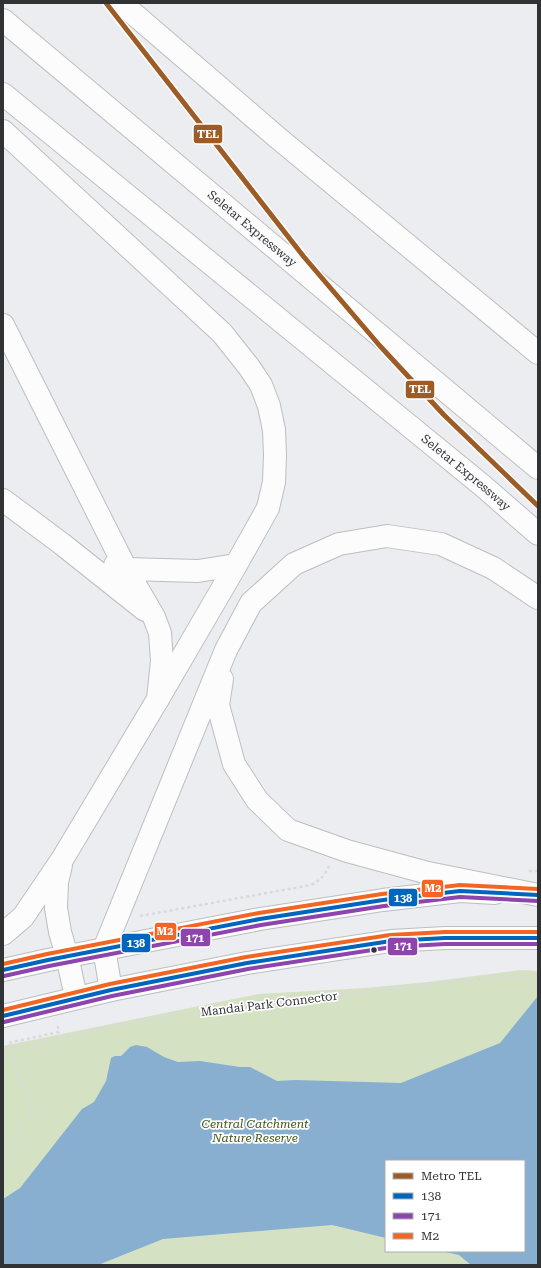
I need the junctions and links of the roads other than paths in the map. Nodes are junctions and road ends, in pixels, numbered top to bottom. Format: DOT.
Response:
graph roads {
  1 [pos="121,3"];
  2 [pos="3,20"];
  3 [pos="3,94"];
  4 [pos="3,131"];
  5 [pos="3,325"];
  6 [pos="538,353"];
  7 [pos="538,468"];
  8 [pos="3,500"];
  9 [pos="538,534"];
  10 [pos="62,544"];
  11 [pos="236,565"];
  12 [pos="126,569"];
  13 [pos="538,598"];
  14 [pos="154,617"];
  15 [pos="226,650"];
  16 [pos="158,699"];
  17 [pos="63,858"];
  18 [pos="538,895"];
  19 [pos="3,934"];
  20 [pos="538,938"];
  21 [pos="104,949"];
  22 [pos="67,956"];
  23 [pos="3,970"];
  24 [pos="111,990"];
  25 [pos="76,997"];
  26 [pos="3,1016"];
  1 -- 6 [label="main road"];
  2 -- 7 [label="main road, Seletar Expressway"];
  3 -- 9 [label="main road, Seletar Expressway"];
  4 -- 11 [label="main road"];
  5 -- 12 [label="main road"];
  8 -- 10 [label="main road"];
  10 -- 12 [label="main road"];
  10 -- 14 [label="main road"];
  11 -- 12 [label="main road"];
  11 -- 16 [label="main road"];
  12 -- 14 [label="main road"];
  13 -- 15 [label="main road"];
  14 -- 16 [label="main road"];
  15 -- 18 [label="main road"];
  15 -- 21 [label="main road"];
  16 -- 17 [label="main road"];
  17 -- 19 [label="main road"];
  17 -- 22 [label="main road"];
  18 -- 21 [label="main road"];
  20 -- 24 [label="main road"];
  21 -- 22 [label="main road"];
  21 -- 24 [label="main road"];
  22 -- 23 [label="main road"];
  22 -- 25 [label="main road"];
  24 -- 25 [label="main road"];
  25 -- 26 [label="main road"];
}
